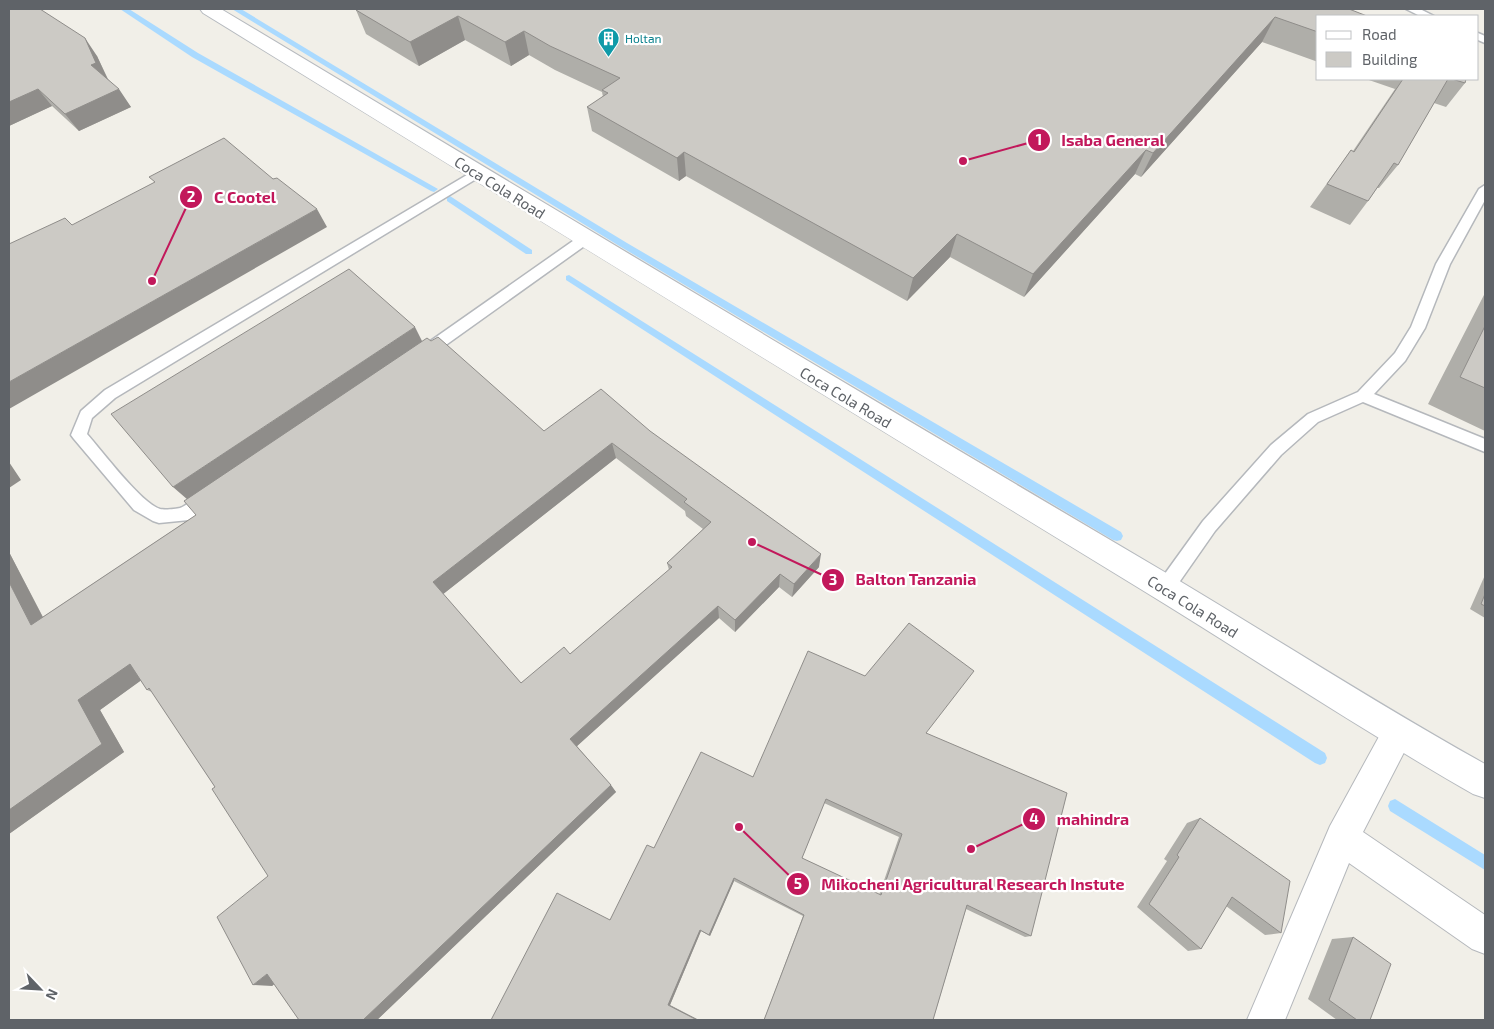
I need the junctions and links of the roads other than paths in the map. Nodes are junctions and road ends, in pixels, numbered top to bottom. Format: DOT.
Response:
graph roads {
  1 [pos="209,9"];
  2 [pos="1411,9"];
  3 [pos="1426,15"];
  4 [pos="477,173"];
  5 [pos="1485,189"];
  6 [pos="586,239"];
  7 [pos="410,362"];
  8 [pos="1363,396"];
  9 [pos="1485,446"];
  10 [pos="224,488"];
  11 [pos="1165,588"];
  12 [pos="1398,733"];
  13 [pos="1485,782"];
  14 [pos="1342,838"];
  15 [pos="1485,936"];
  16 [pos="1266,1020"];
  1 -- 4 [label="main road, Coca Cola Road"];
  2 -- 3 [label="lane"];
  4 -- 6 [label="main road, Coca Cola Road"];
  4 -- 10 [label="lane"];
  5 -- 8 [label="lane"];
  6 -- 7 [label="lane"];
  6 -- 11 [label="main road, Coca Cola Road"];
  8 -- 9 [label="lane"];
  8 -- 11 [label="lane"];
  11 -- 12 [label="main road, Coca Cola Road"];
  12 -- 13 [label="main road, Coca Cola Road"];
  12 -- 14 [label="main road"];
  14 -- 15 [label="main road"];
  14 -- 16 [label="main road"];
}
